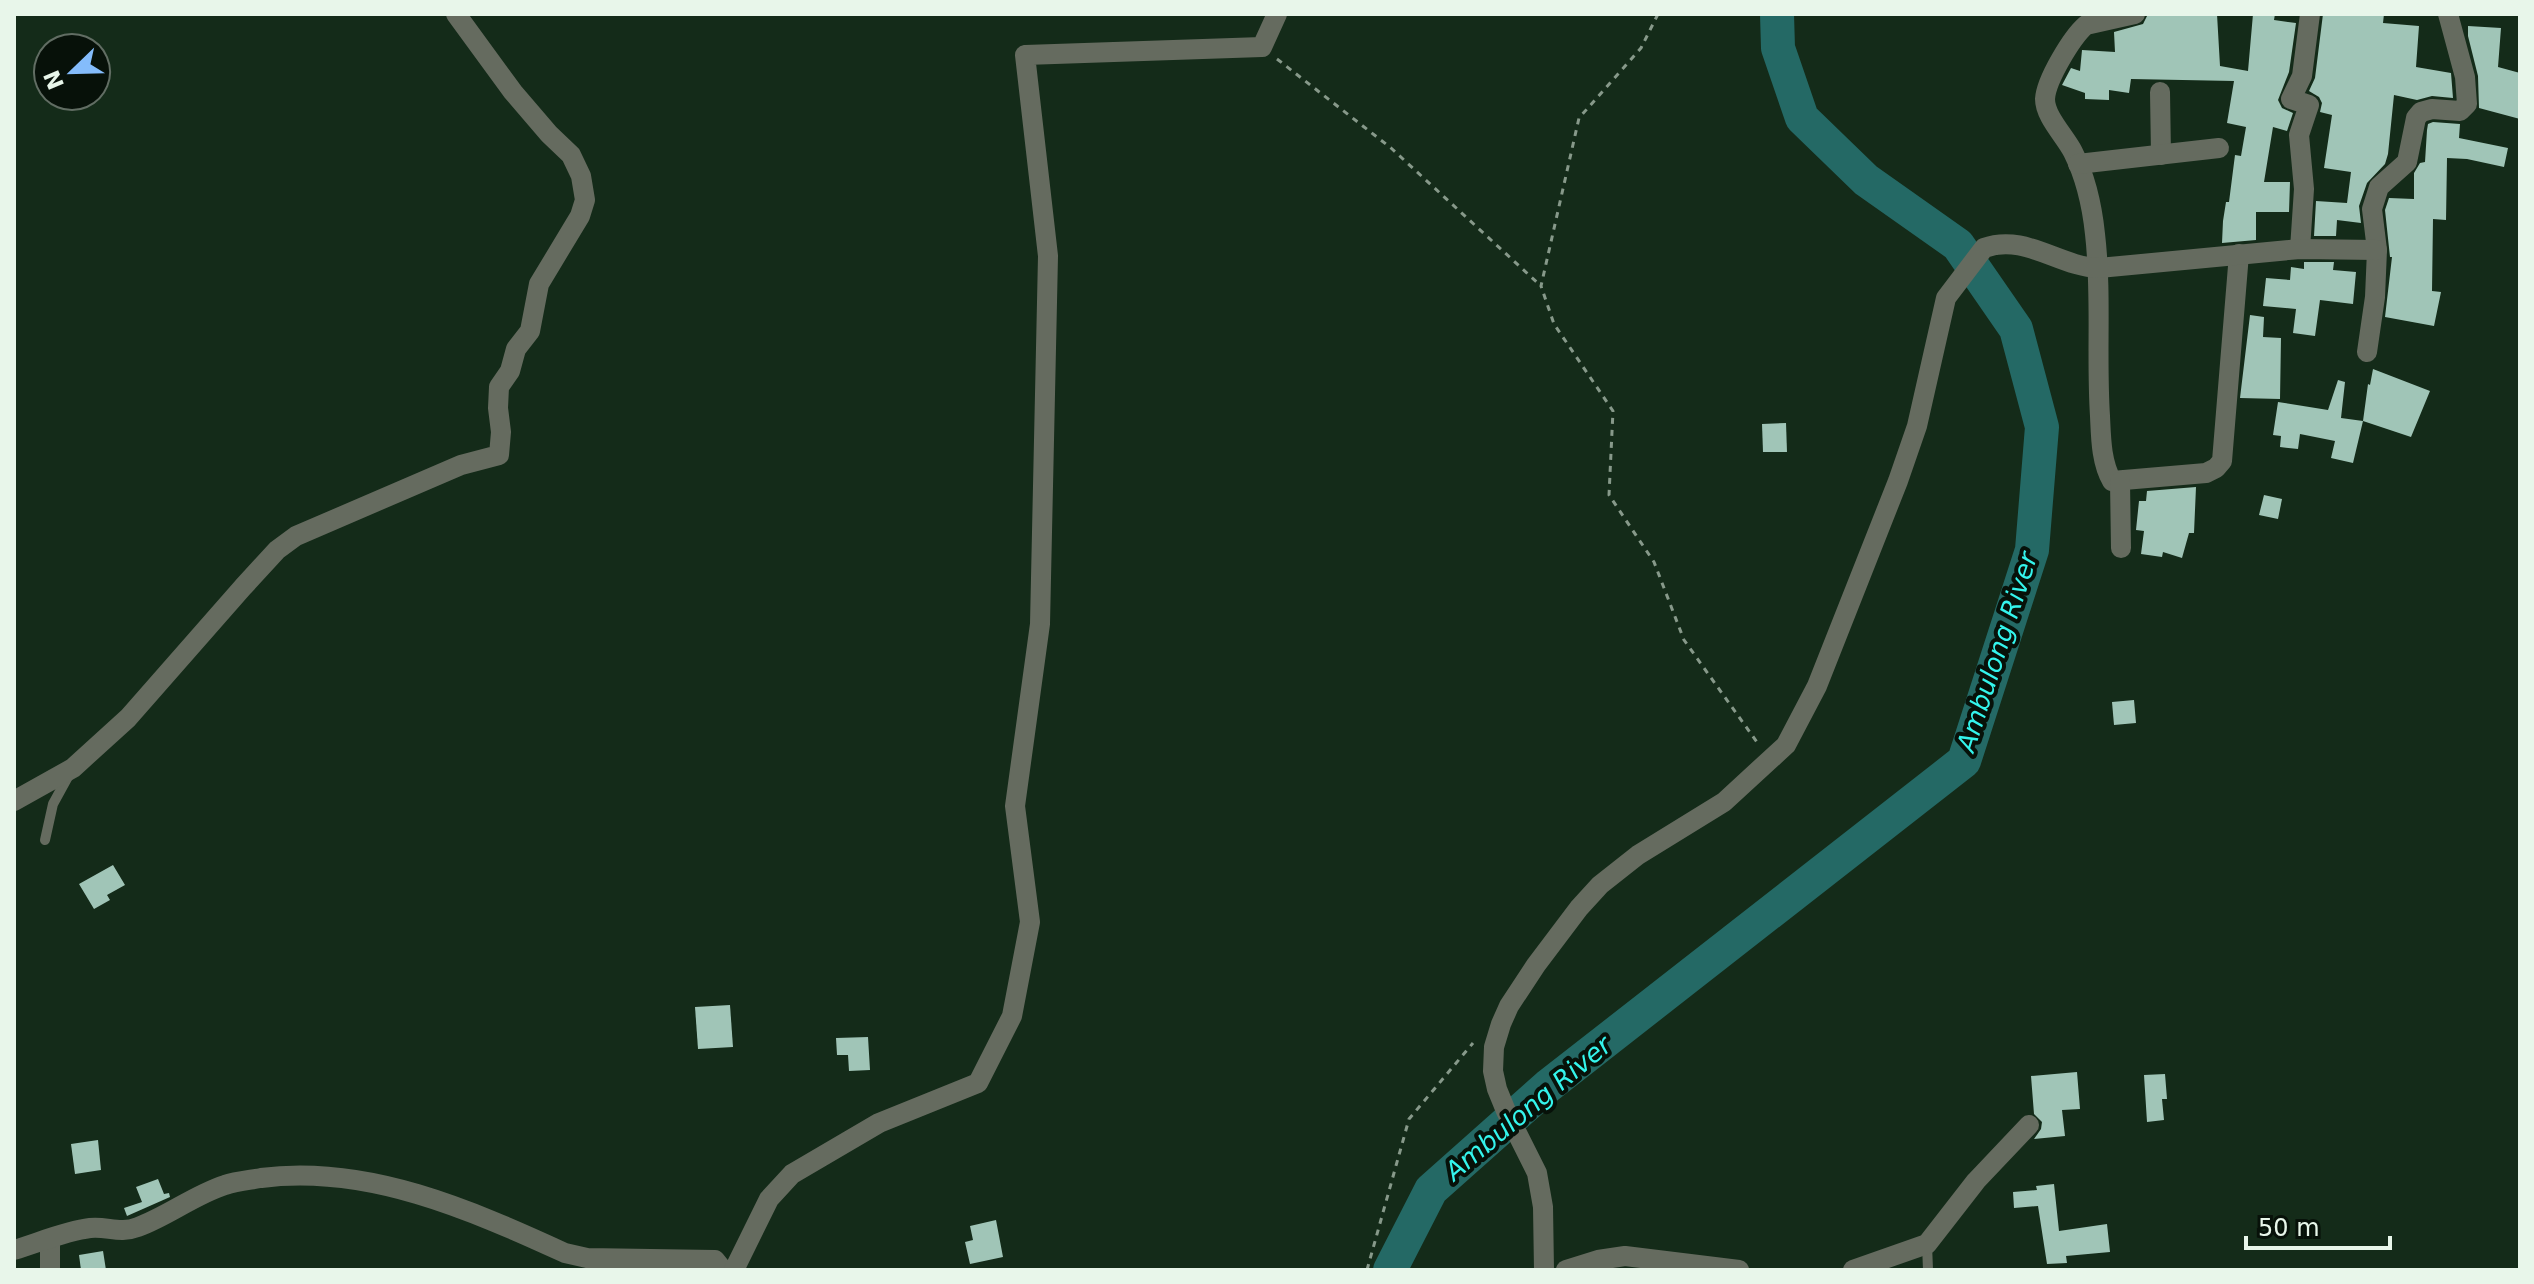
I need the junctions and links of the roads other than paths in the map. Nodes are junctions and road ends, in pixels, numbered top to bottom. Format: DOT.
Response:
graph roads {
  1 [pos="456,14"];
  2 [pos="1277,14"];
  3 [pos="2135,14"];
  4 [pos="2310,14"];
  5 [pos="2448,14"];
  6 [pos="2160,92"];
  7 [pos="2219,148"];
  8 [pos="2161,155"];
  9 [pos="2078,164"];
  10 [pos="2300,249"];
  11 [pos="2377,250"];
  12 [pos="2239,254"];
  13 [pos="2099,268"];
  14 [pos="2367,352"];
  15 [pos="2120,482"];
  16 [pos="2121,548"];
  17 [pos="73,768"];
  18 [pos="14,801"];
  19 [pos="45,840"];
  20 [pos="2029,1125"];
  21 [pos="50,1240"];
  22 [pos="1927,1244"];
  23 [pos="14,1250"];
  24 [pos="50,1270"];
  25 [pos="723,1270"];
  26 [pos="734,1270"];
  27 [pos="1544,1270"];
  28 [pos="1566,1270"];
  29 [pos="1739,1270"];
  30 [pos="1853,1270"];
  31 [pos="1928,1270"];
  1 -- 17 [label="street"];
  2 -- 26 [label="street"];
  3 -- 9 [label="street"];
  4 -- 10 [label="street"];
  5 -- 11 [label="street"];
  6 -- 8 [label="street"];
  7 -- 8 [label="street"];
  8 -- 9 [label="street"];
  9 -- 13 [label="street"];
  10 -- 11 [label="street"];
  10 -- 12 [label="street"];
  11 -- 14 [label="street"];
  12 -- 13 [label="street"];
  12 -- 15 [label="street"];
  13 -- 15 [label="street"];
  13 -- 27 [label="street"];
  15 -- 16 [label="street"];
  17 -- 18 [label="street"];
  17 -- 19 [label="lane"];
  20 -- 22 [label="street"];
  21 -- 23 [label="street"];
  21 -- 24 [label="street"];
  21 -- 25 [label="street"];
  22 -- 30 [label="street"];
  22 -- 31 [label="lane"];
  28 -- 29 [label="street"];
}
